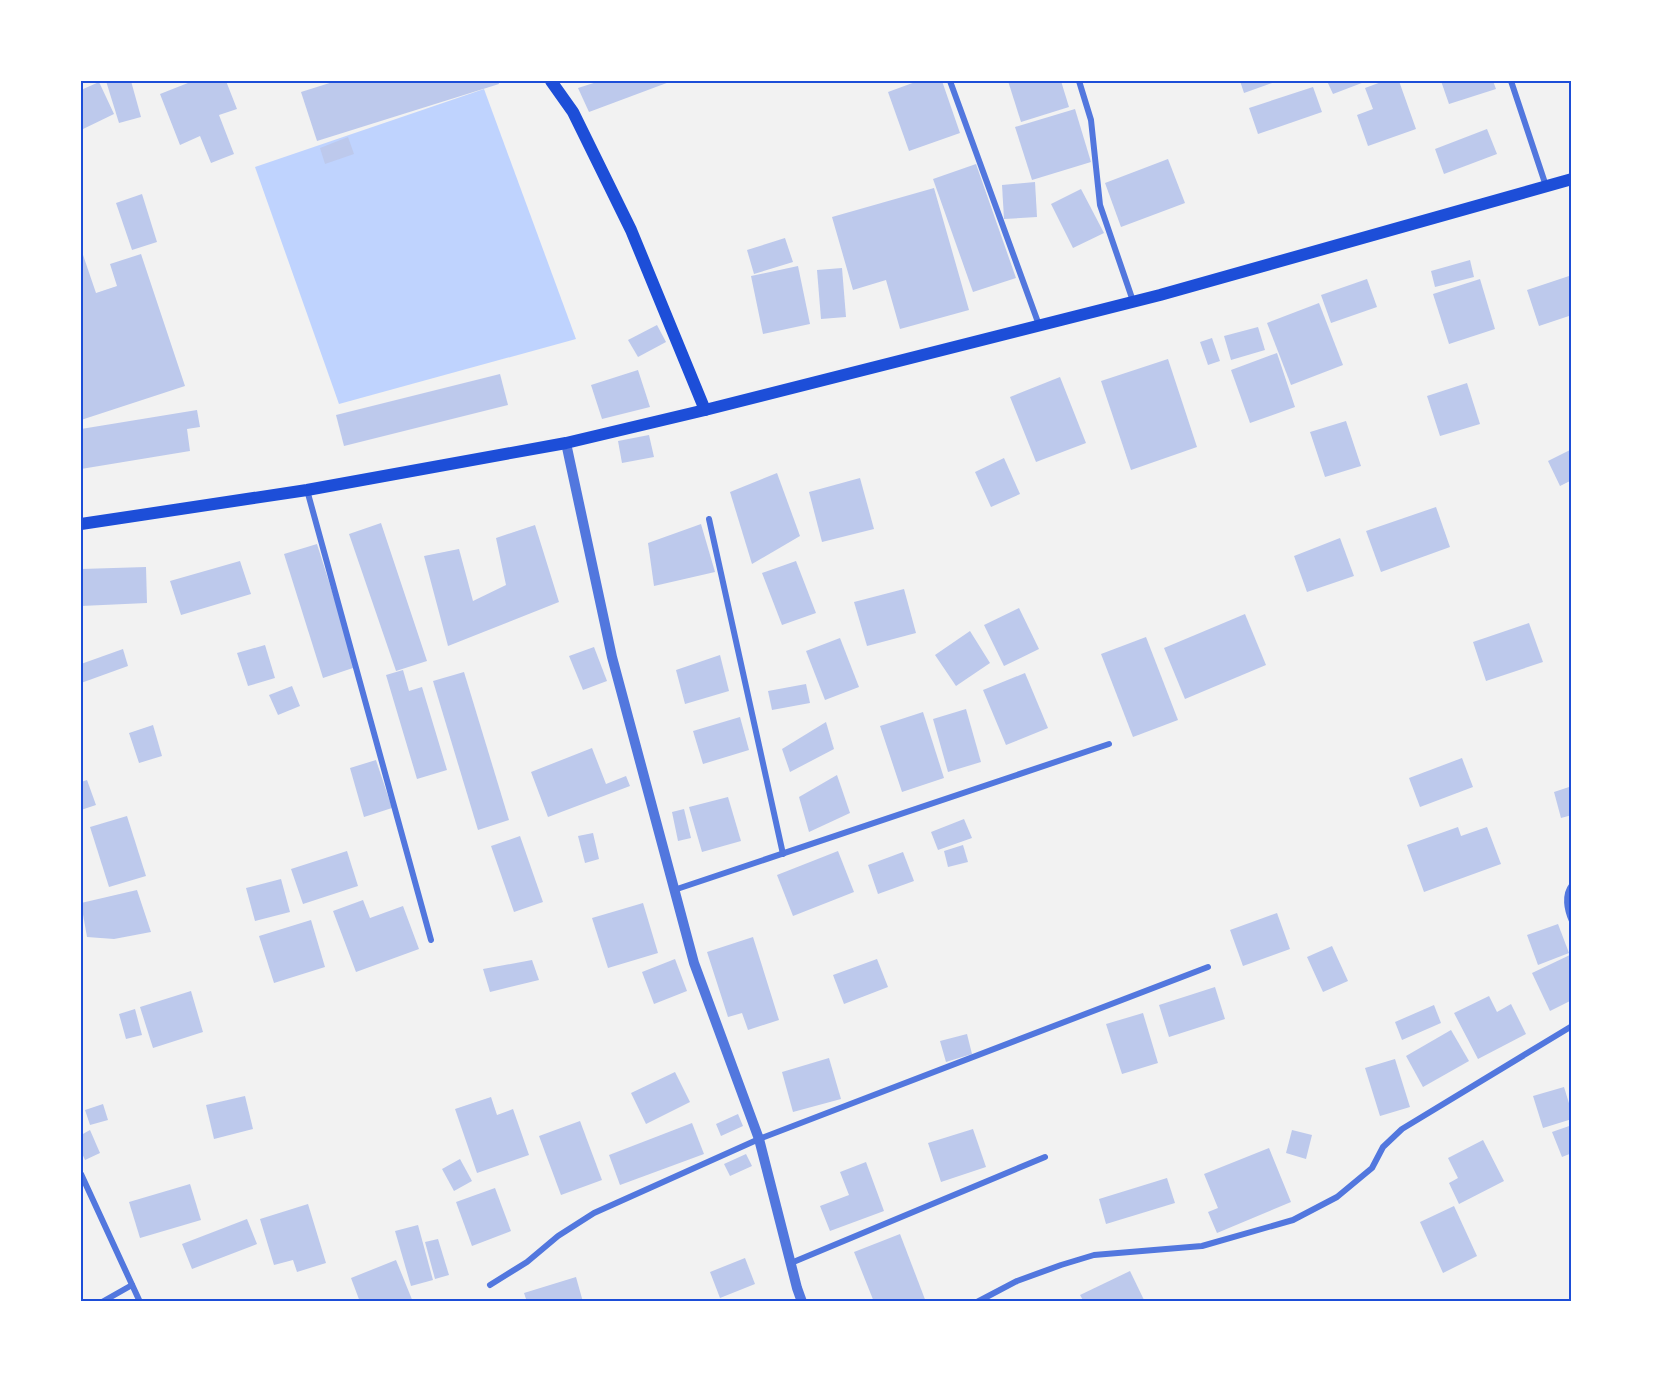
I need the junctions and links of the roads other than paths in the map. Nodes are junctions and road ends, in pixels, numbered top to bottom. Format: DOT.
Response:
graph roads {
  1 [pos="551,81"];
  2 [pos="950,81"];
  3 [pos="1079,81"];
  4 [pos="1511,81"];
  5 [pos="1572,179"];
  6 [pos="1546,187"];
  7 [pos="1133,302"];
  8 [pos="1039,325"];
  9 [pos="705,410"];
  10 [pos="566,443"];
  11 [pos="307,490"];
  12 [pos="709,519"];
  13 [pos="81,524"];
  14 [pos="1109,744"];
  15 [pos="783,854"];
  16 [pos="1572,885"];
  17 [pos="674,890"];
  18 [pos="1572,921"];
  19 [pos="431,940"];
  20 [pos="1208,967"];
  21 [pos="1572,1026"];
  22 [pos="759,1139"];
  23 [pos="1045,1157"];
  24 [pos="81,1174"];
  25 [pos="791,1263"];
  26 [pos="132,1285"];
  27 [pos="490,1285"];
  28 [pos="102,1302"];
  29 [pos="140,1302"];
  30 [pos="802,1302"];
  31 [pos="977,1302"];
  1 -- 9 [label="main road"];
  2 -- 8 [label="street"];
  3 -- 7 [label="street"];
  4 -- 6 [label="street"];
  5 -- 6 [label="main road"];
  6 -- 7 [label="main road"];
  7 -- 8 [label="main road"];
  8 -- 9 [label="main road"];
  9 -- 10 [label="main road"];
  10 -- 11 [label="main road"];
  10 -- 17 [label="street"];
  11 -- 13 [label="main road"];
  11 -- 19 [label="street"];
  12 -- 15 [label="street"];
  14 -- 15 [label="street"];
  15 -- 17 [label="street"];
  16 -- 18 [label="street"];
  17 -- 22 [label="street"];
  20 -- 22 [label="street"];
  21 -- 31 [label="street"];
  22 -- 25 [label="street"];
  22 -- 27 [label="street"];
  23 -- 25 [label="street"];
  24 -- 26 [label="street"];
  25 -- 30 [label="street"];
  26 -- 28 [label="street"];
  26 -- 29 [label="street"];
}
